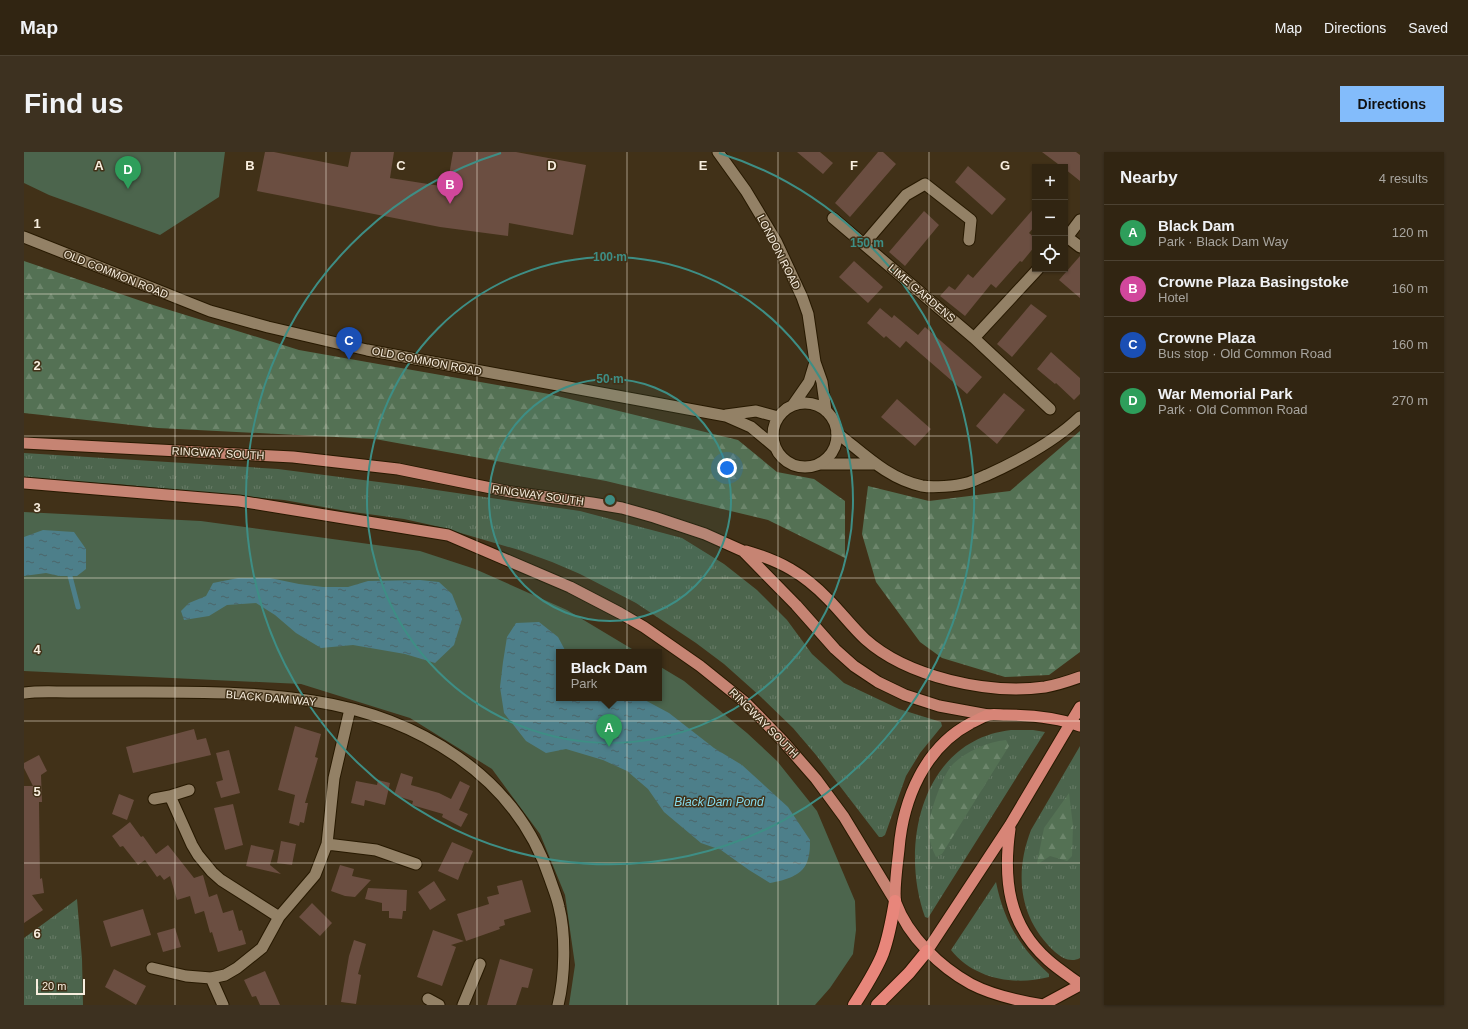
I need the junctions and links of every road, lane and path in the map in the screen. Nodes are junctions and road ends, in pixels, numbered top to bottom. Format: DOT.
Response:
graph roads {
  1 [pos="718,152"];
  2 [pos="833,218"];
  3 [pos="1080,220"];
  4 [pos="1068,236"];
  5 [pos="24,237"];
  6 [pos="969,240"];
  7 [pos="1068,240"];
  8 [pos="864,244"];
  9 [pos="1080,247"];
  10 [pos="1035,272"];
  11 [pos="974,338"];
  12 [pos="815,362"];
  13 [pos="793,405"];
  14 [pos="1050,409"];
  15 [pos="826,411"];
  16 [pos="726,416"];
  17 [pos="778,417"];
  18 [pos="1080,417"];
  19 [pos="837,433"];
  20 [pos="24,438"];
  21 [pos="24,443"];
  22 [pos="72,446"];
  23 [pos="775,447"];
  24 [pos="820,464"];
  25 [pos="876,464"];
  26 [pos="24,483"];
  27 [pos="743,551"];
  28 [pos="1080,677"];
  29 [pos="25,692"];
  30 [pos="1080,707"];
  31 [pos="350,709"];
  32 [pos="988,715"];
  33 [pos="1076,725"];
  34 [pos="189,790"];
  35 [pos="170,796"];
  36 [pos="154,799"];
  37 [pos="1010,826"];
  38 [pos="327,844"];
  39 [pos="393,846"];
  40 [pos="376,850"];
  41 [pos="416,864"];
  42 [pos="896,901"];
  43 [pos="279,917"];
  44 [pos="928,951"];
  45 [pos="480,964"];
  46 [pos="152,968"];
  47 [pos="211,978"];
  48 [pos="1080,984"];
  49 [pos="428,999"];
  50 [pos="223,1005"];
  51 [pos="439,1005"];
  52 [pos="463,1005"];
  53 [pos="558,1005"];
  54 [pos="854,1005"];
  55 [pos="877,1005"];
  56 [pos="1043,1005"];
  1 -- 12 [label="street, LONDON ROAD"];
  2 -- 8 [label="street, LIME GARDENS"];
  3 -- 4 [label="street"];
  5 -- 16 [label="street, OLD COMMON ROAD"];
  6 -- 8 [label="street"];
  7 -- 9 [label="street"];
  8 -- 11 [label="street, LIME GARDENS"];
  10 -- 11 [label="street"];
  11 -- 14 [label="street, LIME GARDENS"];
  12 -- 13 [label="street, LONDON ROAD"];
  12 -- 15 [label="street, LONDON ROAD"];
  13 -- 15 [label="street"];
  13 -- 17 [label="street"];
  15 -- 19 [label="street"];
  16 -- 17 [label="street, OLD COMMON ROAD"];
  16 -- 23 [label="street, OLD COMMON ROAD"];
  17 -- 23 [label="street"];
  18 -- 25 [label="street"];
  19 -- 24 [label="street"];
  19 -- 25 [label="street"];
  20 -- 22 [label="main road"];
  21 -- 22 [label="main road, RINGWAY SOUTH"];
  22 -- 27 [label="main road, RINGWAY SOUTH"];
  23 -- 24 [label="street"];
  24 -- 25 [label="street"];
  26 -- 42 [label="main road, RINGWAY SOUTH"];
  27 -- 28 [label="main road"];
  27 -- 32 [label="main road, RINGWAY SOUTH"];
  29 -- 31 [label="street, BLACK DAM WAY"];
  30 -- 33 [label="highway"];
  31 -- 38 [label="street"];
  31 -- 53 [label="street, BLACK DAM WAY"];
  32 -- 33 [label="highway"];
  32 -- 42 [label="highway"];
  33 -- 37 [label="highway"];
  34 -- 35 [label="street"];
  35 -- 36 [label="street"];
  35 -- 43 [label="street"];
  37 -- 44 [label="highway"];
  37 -- 48 [label="highway"];
  38 -- 40 [label="street"];
  38 -- 43 [label="street"];
  39 -- 40 [label="street"];
  40 -- 41 [label="street"];
  42 -- 44 [label="highway"];
  42 -- 54 [label="highway"];
  43 -- 47 [label="street"];
  44 -- 55 [label="highway"];
  44 -- 56 [label="highway"];
  45 -- 52 [label="street"];
  46 -- 47 [label="street"];
  47 -- 50 [label="street"];
  48 -- 56 [label="highway"];
  49 -- 51 [label="street"];
}
